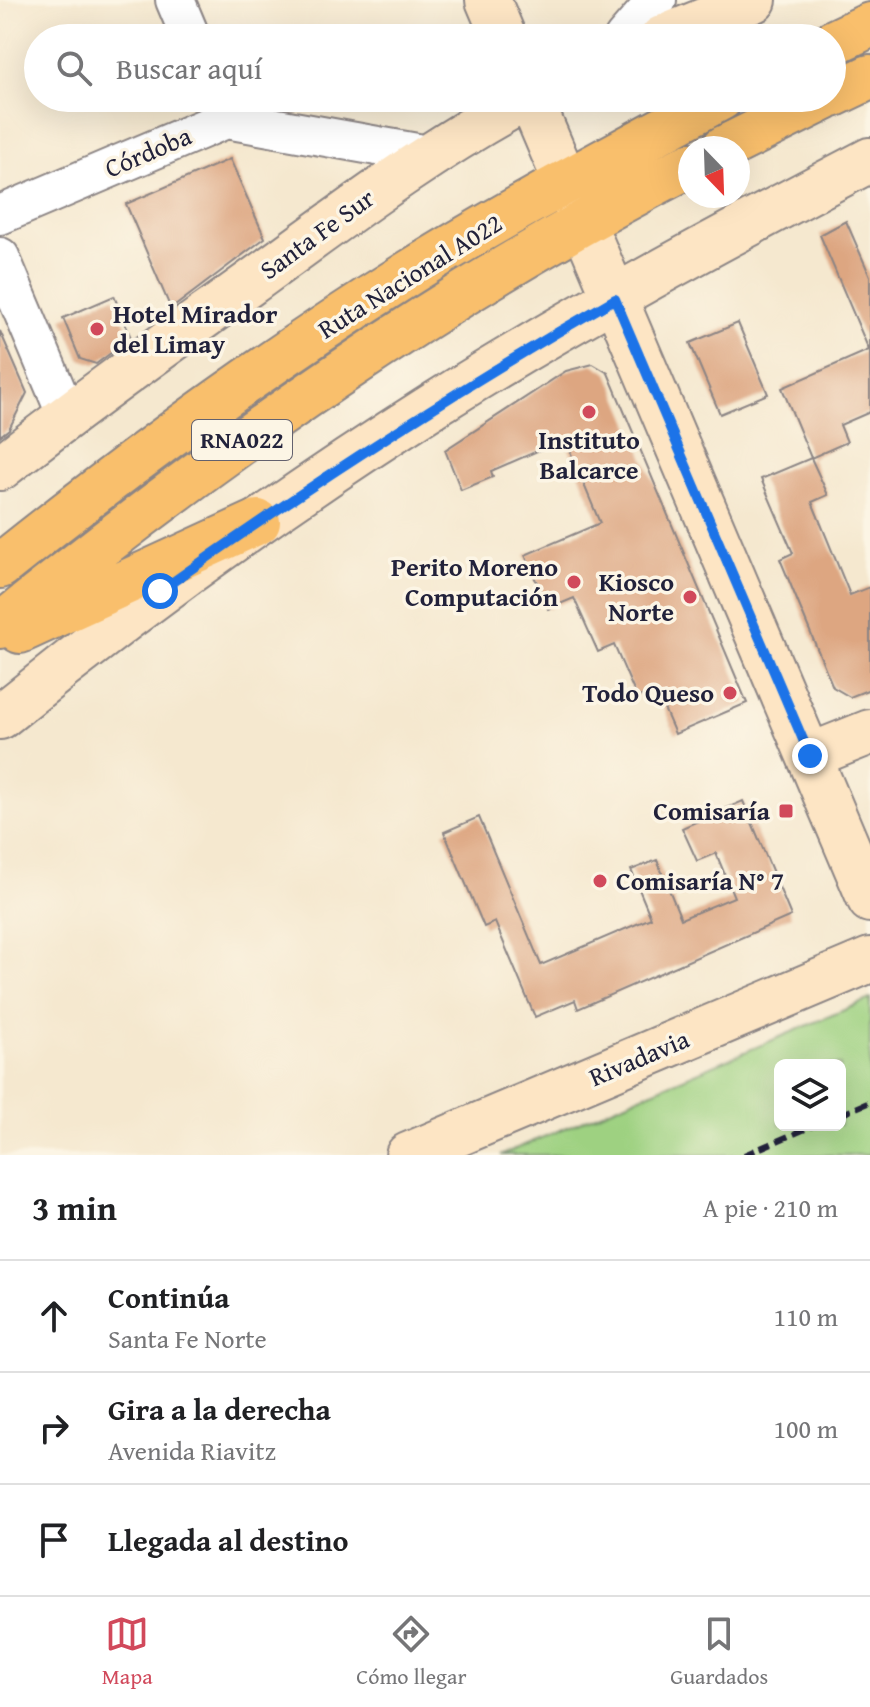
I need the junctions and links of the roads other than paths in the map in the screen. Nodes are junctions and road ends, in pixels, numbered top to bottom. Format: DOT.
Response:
graph roads {
  1 [pos="175,0"];
  2 [pos="488,0"];
  3 [pos="657,0"];
  4 [pos="754,0"];
  5 [pos="185,24"];
  6 [pos="498,24"];
  7 [pos="636,24"];
  8 [pos="696,24"];
  9 [pos="870,25"];
  10 [pos="846,36"];
  11 [pos="870,77"];
  12 [pos="846,88"];
  13 [pos="216,112"];
  14 [pos="233,112"];
  15 [pos="503,112"];
  16 [pos="534,112"];
  17 [pos="701,112"];
  18 [pos="797,112"];
  19 [pos="748,136"];
  20 [pos="348,143"];
  21 [pos="428,155"];
  22 [pos="870,160"];
  23 [pos="678,169"];
  24 [pos="371,195"];
  25 [pos="574,202"];
  26 [pos="0,215"];
  27 [pos="0,257"];
  28 [pos="615,299"];
  29 [pos="67,416"];
  30 [pos="0,468"];
  31 [pos="258,522"];
  32 [pos="0,566"];
  33 [pos="0,626"];
  34 [pos="0,640"];
  35 [pos="0,717"];
  36 [pos="847,746"];
  37 [pos="867,880"];
  38 [pos="870,960"];
  39 [pos="408,1155"];
  1 -- 5 [label="street"];
  2 -- 6 [label="main road"];
  3 -- 7 [label="street"];
  4 -- 8 [label="main road"];
  9 -- 10 [label="highway"];
  11 -- 12 [label="highway"];
  13 -- 26 [label="street, Córdoba"];
  14 -- 20 [label="street, Córdoba"];
  15 -- 21 [label="main road, Santa Fe Sur"];
  16 -- 25 [label="main road"];
  17 -- 25 [label="highway, Ruta Nacional A022 / RNA022"];
  18 -- 19 [label="highway"];
  20 -- 21 [label="street, Córdoba"];
  20 -- 24 [label="street"];
  21 -- 24 [label="main road, Santa Fe Sur"];
  22 -- 28 [label="main road"];
  23 -- 25 [label="highway, Ruta Nacional A022 / RNA022"];
  24 -- 29 [label="main road, Santa Fe Sur"];
  25 -- 28 [label="main road"];
  25 -- 32 [label="highway, Ruta Nacional A022 / RNA022"];
  25 -- 33 [label="highway, Ruta Nacional A022 / RNA022"];
  27 -- 29 [label="street"];
  28 -- 31 [label="main road"];
  28 -- 36 [label="main road"];
  29 -- 30 [label="main road, Santa Fe Sur"];
  31 -- 34 [label="highway"];
  31 -- 35 [label="main road"];
  36 -- 37 [label="main road"];
  38 -- 39 [label="main road, Rivadavia"];
}
